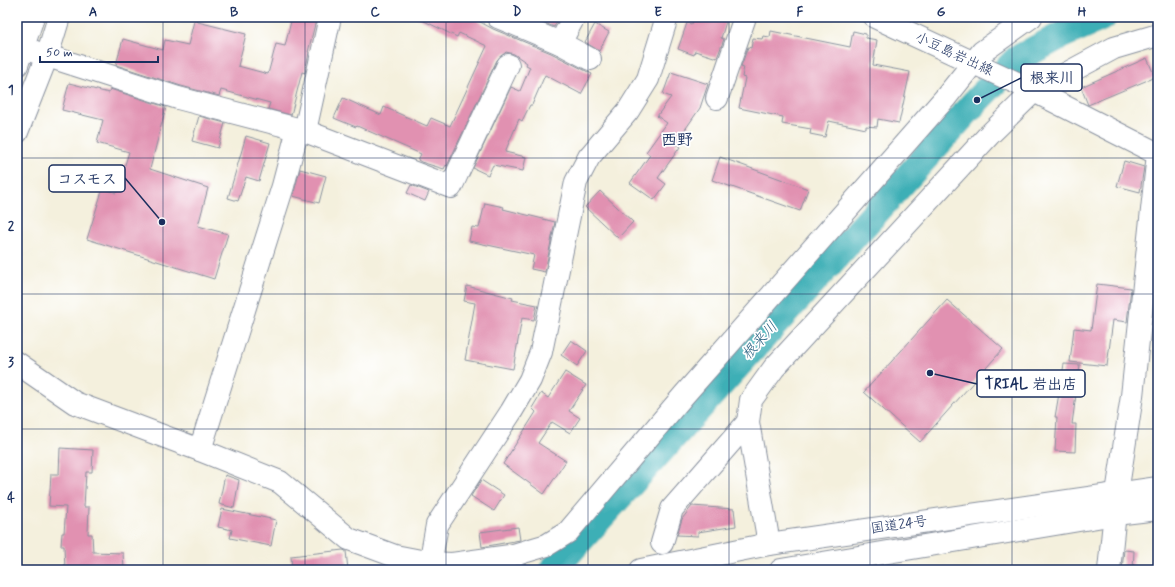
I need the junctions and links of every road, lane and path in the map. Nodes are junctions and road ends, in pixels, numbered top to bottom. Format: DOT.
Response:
graph roads {
  1 [pos="33,17"];
  2 [pos="59,17"];
  3 [pos="330,17"];
  4 [pos="498,17"];
  5 [pos="574,17"];
  6 [pos="667,17"];
  7 [pos="745,17"];
  8 [pos="875,17"];
  9 [pos="1031,17"];
  10 [pos="1158,35"];
  11 [pos="560,43"];
  12 [pos="47,56"];
  13 [pos="20,57"];
  14 [pos="590,59"];
  15 [pos="508,65"];
  16 [pos="978,65"];
  17 [pos="1027,88"];
  18 [pos="717,98"];
  19 [pos="302,130"];
  20 [pos="17,132"];
  21 [pos="1158,154"];
  22 [pos="17,363"];
  23 [pos="748,422"];
  24 [pos="200,450"];
  25 [pos="1158,488"];
  26 [pos="1116,504"];
  27 [pos="1158,509"];
  28 [pos="662,543"];
  29 [pos="769,544"];
  30 [pos="430,566"];
  31 [pos="641,570"];
  32 [pos="781,570"];
  33 [pos="1109,570"];
  1 -- 13 [label="main road"];
  2 -- 12 [label="main road"];
  3 -- 19 [label="main road"];
  4 -- 11 [label="main road"];
  5 -- 11 [label="main road"];
  6 -- 30 [label="main road"];
  7 -- 18 [label="main road"];
  8 -- 16 [label="main road, 小豆島岩出線"];
  9 -- 16 [label="main road"];
  10 -- 17 [label="main road"];
  11 -- 14 [label="main road"];
  12 -- 13 [label="main road"];
  12 -- 19 [label="main road"];
  12 -- 20 [label="main road"];
  15 -- 19 [label="main road"];
  16 -- 17 [label="main road, 小豆島岩出線"];
  16 -- 30 [label="main road"];
  17 -- 21 [label="main road, 小豆島岩出線"];
  17 -- 23 [label="main road"];
  19 -- 24 [label="main road"];
  21 -- 26 [label="main road"];
  22 -- 24 [label="main road"];
  23 -- 28 [label="main road"];
  23 -- 29 [label="main road"];
  24 -- 30 [label="main road"];
  25 -- 26 [label="main road, 国道24号"];
  26 -- 27 [label="main road, 国道24号"];
  26 -- 29 [label="main road, 国道24号"];
  26 -- 32 [label="main road, 国道24号"];
  26 -- 33 [label="main road"];
  29 -- 31 [label="main road, 国道24号"];
}
